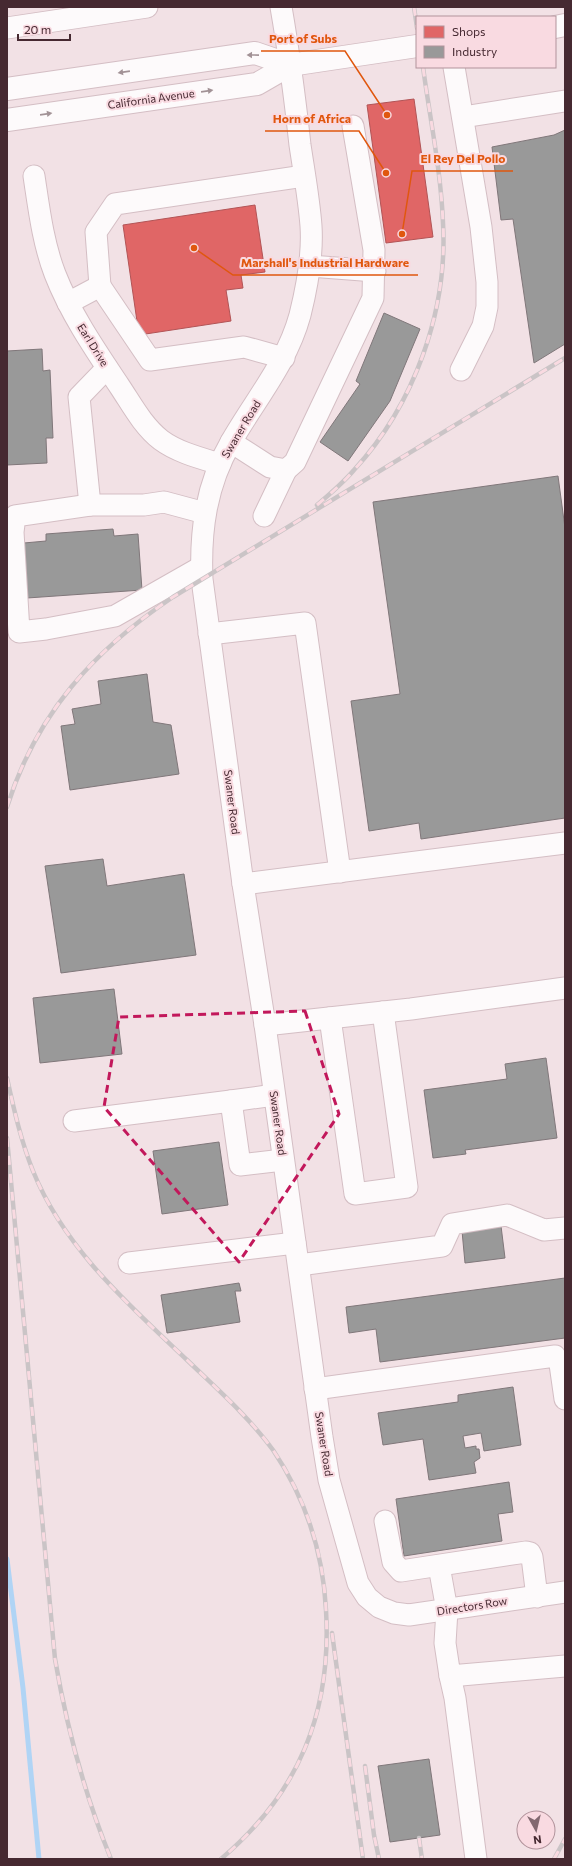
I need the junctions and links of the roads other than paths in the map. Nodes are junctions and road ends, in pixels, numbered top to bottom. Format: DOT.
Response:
graph roads {
  1 [pos="147,7"];
  2 [pos="281,7"];
  3 [pos="7,28"];
  4 [pos="416,46"];
  5 [pos="290,65"];
  6 [pos="454,68"];
  7 [pos="7,89"];
  8 [pos="565,101"];
  9 [pos="463,117"];
  10 [pos="7,120"];
  11 [pos="353,126"];
  12 [pos="34,176"];
  13 [pos="304,176"];
  14 [pos="310,266"];
  15 [pos="375,271"];
  16 [pos="100,286"];
  17 [pos="68,303"];
  18 [pos="284,358"];
  19 [pos="107,368"];
  20 [pos="461,370"];
  21 [pos="231,442"];
  22 [pos="220,464"];
  23 [pos="286,470"];
  24 [pos="90,505"];
  25 [pos="205,513"];
  26 [pos="264,516"];
  27 [pos="201,567"];
  28 [pos="209,634"];
  29 [pos="565,843"];
  30 [pos="340,872"];
  31 [pos="243,884"];
  32 [pos="565,988"];
  33 [pos="383,1012"];
  34 [pos="330,1018"];
  35 [pos="265,1025"];
  36 [pos="274,1095"];
  37 [pos="231,1101"];
  38 [pos="74,1121"];
  39 [pos="283,1160"];
  40 [pos="565,1228"];
  41 [pos="296,1242"];
  42 [pos="128,1263"];
  43 [pos="299,1265"];
  44 [pos="315,1389"];
  45 [pos="565,1399"];
  46 [pos="385,1521"];
  47 [pos="439,1566"];
  48 [pos="565,1592"];
  49 [pos="537,1596"];
  50 [pos="379,1607"];
  51 [pos="447,1610"];
  52 [pos="565,1666"];
  53 [pos="450,1676"];
  54 [pos="476,1859"];
  1 -- 3 [label="street"];
  2 -- 5 [label="street, Swaner Road"];
  4 -- 5 [label="main road, California Avenue"];
  5 -- 7 [label="main road, California Avenue, one-way"];
  10 -- 5 [label="main road, California Avenue, one-way"];
  5 -- 13 [label="street, Swaner Road"];
  6 -- 9 [label="street"];
  8 -- 9 [label="street"];
  9 -- 20 [label="street"];
  11 -- 15 [label="street"];
  12 -- 17 [label="street, Earl Drive"];
  13 -- 14 [label="street, Swaner Road"];
  13 -- 16 [label="street"];
  14 -- 15 [label="street"];
  14 -- 18 [label="street, Swaner Road"];
  15 -- 23 [label="street"];
  16 -- 17 [label="street"];
  16 -- 18 [label="street"];
  17 -- 19 [label="street, Earl Drive"];
  18 -- 21 [label="street, Swaner Road"];
  19 -- 22 [label="street, Earl Drive"];
  19 -- 24 [label="street"];
  21 -- 22 [label="street, Swaner Road"];
  21 -- 23 [label="street"];
  22 -- 25 [label="street, Swaner Road"];
  23 -- 26 [label="street"];
  24 -- 25 [label="street"];
  24 -- 27 [label="street"];
  25 -- 27 [label="street, Swaner Road"];
  27 -- 28 [label="street, Swaner Road"];
  28 -- 30 [label="street"];
  28 -- 31 [label="street, Swaner Road"];
  29 -- 30 [label="street"];
  30 -- 31 [label="street"];
  31 -- 35 [label="street, Swaner Road"];
  32 -- 33 [label="street"];
  33 -- 34 [label="street"];
  33 -- 34 [label="street"];
  34 -- 35 [label="street"];
  35 -- 36 [label="street, Swaner Road"];
  36 -- 37 [label="street"];
  36 -- 39 [label="street, Swaner Road"];
  37 -- 38 [label="street"];
  37 -- 39 [label="street"];
  39 -- 41 [label="street, Swaner Road"];
  40 -- 43 [label="street"];
  41 -- 42 [label="street"];
  41 -- 43 [label="street, Swaner Road"];
  43 -- 44 [label="street, Swaner Road"];
  44 -- 45 [label="street"];
  44 -- 50 [label="street, Swaner Road"];
  46 -- 47 [label="street"];
  47 -- 49 [label="street"];
  47 -- 51 [label="street"];
  48 -- 49 [label="street, Directors Row"];
  49 -- 51 [label="street, Directors Row"];
  50 -- 51 [label="street, Directors Row"];
  51 -- 53 [label="street"];
  52 -- 53 [label="street"];
  53 -- 54 [label="street"];
}
